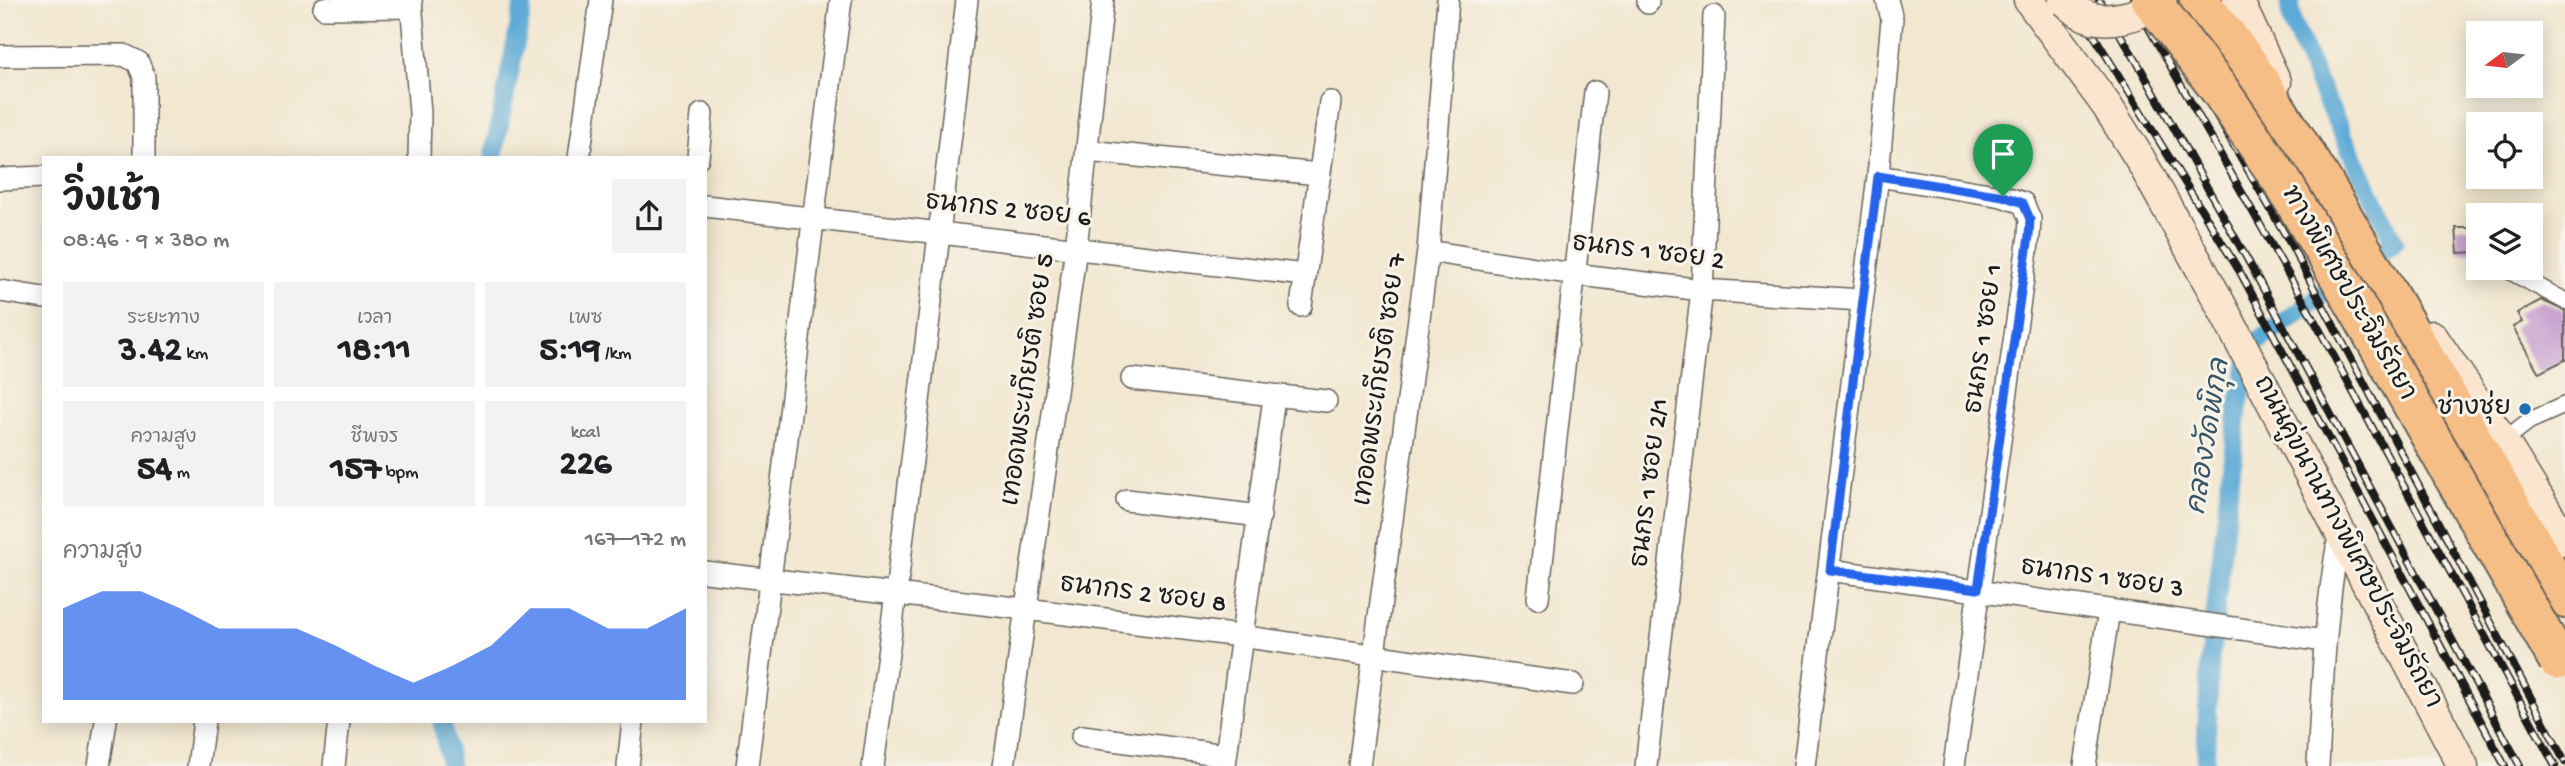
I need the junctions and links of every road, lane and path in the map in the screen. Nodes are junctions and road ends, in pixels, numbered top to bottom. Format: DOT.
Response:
graph roads {
  1 [pos="601,0"];
  2 [pos="841,0"];
  3 [pos="967,0"];
  4 [pos="1103,0"];
  5 [pos="1448,0"];
  6 [pos="1887,0"];
  7 [pos="2064,0"];
  8 [pos="2151,0"];
  9 [pos="2161,0"];
  10 [pos="2199,0"];
  11 [pos="2238,0"];
  12 [pos="2030,1"];
  13 [pos="411,3"];
  14 [pos="324,8"];
  15 [pos="1714,16"];
  16 [pos="0,57"];
  17 [pos="1595,92"];
  18 [pos="1330,102"];
  19 [pos="702,114"];
  20 [pos="1087,151"];
  21 [pos="144,156"];
  22 [pos="419,156"];
  23 [pos="579,156"];
  24 [pos="698,156"];
  25 [pos="1319,174"];
  26 [pos="1878,176"];
  27 [pos="42,177"];
  28 [pos="0,178"];
  29 [pos="707,206"];
  30 [pos="812,219"];
  31 [pos="939,233"];
  32 [pos="1076,248"];
  33 [pos="1428,251"];
  34 [pos="1573,274"];
  35 [pos="1305,275"];
  36 [pos="2526,280"];
  37 [pos="1702,290"];
  38 [pos="0,291"];
  39 [pos="42,298"];
  40 [pos="1862,300"];
  41 [pos="2565,301"];
  42 [pos="1301,306"];
  43 [pos="1132,379"];
  44 [pos="1274,396"];
  45 [pos="1326,401"];
  46 [pos="2565,405"];
  47 [pos="2503,441"];
  48 [pos="1127,500"];
  49 [pos="1260,516"];
  50 [pos="2340,531"];
  51 [pos="2565,541"];
  52 [pos="1830,570"];
  53 [pos="707,572"];
  54 [pos="771,580"];
  55 [pos="1978,589"];
  56 [pos="896,594"];
  57 [pos="1538,598"];
  58 [pos="2565,599"];
  59 [pos="1026,609"];
  60 [pos="2109,610"];
  61 [pos="1240,636"];
  62 [pos="2325,640"];
  63 [pos="1374,656"];
  64 [pos="2565,673"];
  65 [pos="1573,684"];
  66 [pos="106,723"];
  67 [pos="204,723"];
  68 [pos="340,723"];
  69 [pos="633,723"];
  70 [pos="1082,736"];
  71 [pos="1226,761"];
  72 [pos="99,766"];
  73 [pos="198,766"];
  74 [pos="334,766"];
  75 [pos="628,766"];
  76 [pos="747,766"];
  77 [pos="873,766"];
  78 [pos="1004,766"];
  79 [pos="1359,766"];
  80 [pos="1646,766"];
  81 [pos="1804,766"];
  82 [pos="1954,766"];
  83 [pos="2085,766"];
  84 [pos="2318,766"];
  85 [pos="2463,766"];
  1 -- 23 [label="street"];
  2 -- 30 [label="street"];
  3 -- 31 [label="street"];
  4 -- 20 [label="street, เทอดพระเกียรติ ซอย 5"];
  5 -- 33 [label="street, เทอดพระเกียรติ ซอย 7"];
  6 -- 26 [label="street"];
  7 -- 9 [label="main road, bridge"];
  8 -- 64 [label="highway, ทางพิเศษประจิมรัถยา, bridge"];
  10 -- 58 [label="highway, ทางพิเศษประจิมรัถยา"];
  11 -- 47 [label="main road"];
  12 -- 50 [label="main road, ถนนคู่ขนานทางพิเศษประจิมรัถยา"];
  13 -- 14 [label="street"];
  13 -- 22 [label="street"];
  15 -- 37 [label="street, ธนกร 1 ซอย 2/1"];
  16 -- 21 [label="street"];
  17 -- 34 [label="street"];
  18 -- 25 [label="street"];
  19 -- 24 [label="street"];
  20 -- 25 [label="street"];
  20 -- 32 [label="street, เทอดพระเกียรติ ซอย 5"];
  25 -- 35 [label="street"];
  26 -- 40 [label="street"];
  26 -- 55 [label="street, ธนกร 1 ซอย 1"];
  27 -- 28 [label="street"];
  29 -- 30 [label="street, ธนากร 2 ซอย 6"];
  30 -- 31 [label="street, ธนากร 2 ซอย 6"];
  30 -- 54 [label="street"];
  31 -- 32 [label="street, ธนากร 2 ซอย 6"];
  31 -- 56 [label="street"];
  32 -- 35 [label="street, ธนากร 2 ซอย 6"];
  32 -- 59 [label="street, เทอดพระเกียรติ ซอย 5"];
  33 -- 34 [label="street, ธนกร 1 ซอย 2"];
  33 -- 63 [label="street, เทอดพระเกียรติ ซอย 7"];
  34 -- 37 [label="street, ธนกร 1 ซอย 2"];
  34 -- 57 [label="street"];
  35 -- 42 [label="street"];
  36 -- 41 [label="street"];
  37 -- 40 [label="street, ธนกร 1 ซอย 2"];
  37 -- 80 [label="street, ธนกร 1 ซอย 2/1"];
  38 -- 39 [label="street"];
  40 -- 52 [label="street"];
  43 -- 44 [label="street"];
  44 -- 45 [label="street"];
  44 -- 49 [label="street"];
  46 -- 47 [label="street"];
  47 -- 51 [label="main road"];
  48 -- 49 [label="street"];
  49 -- 61 [label="street"];
  50 -- 62 [label="street"];
  50 -- 85 [label="main road, ถนนคู่ขนานทางพิเศษประจิมรัถยา"];
  52 -- 55 [label="street, ธนากร 1 ซอย 3"];
  52 -- 81 [label="street"];
  53 -- 54 [label="street, ธนากร 2 ซอย 8"];
  54 -- 56 [label="street, ธนากร 2 ซอย 8"];
  54 -- 76 [label="street"];
  55 -- 60 [label="street, ธนากร 1 ซอย 3"];
  55 -- 82 [label="street, ธนกร 1 ซอย 1"];
  56 -- 59 [label="street, ธนากร 2 ซอย 8"];
  56 -- 77 [label="street"];
  59 -- 61 [label="street, ธนากร 2 ซอย 8"];
  59 -- 78 [label="street, เทอดพระเกียรติ ซอย 5"];
  60 -- 62 [label="street, ธนากร 1 ซอย 3"];
  60 -- 83 [label="street"];
  61 -- 63 [label="street, ธนากร 2 ซอย 8"];
  61 -- 71 [label="street"];
  62 -- 84 [label="street"];
  63 -- 65 [label="street, ธนากร 2 ซอย 8"];
  63 -- 79 [label="street, เทอดพระเกียรติ ซอย 7"];
  66 -- 72 [label="street"];
  67 -- 73 [label="street"];
  68 -- 74 [label="street"];
  69 -- 75 [label="street"];
  70 -- 71 [label="street"];
}
